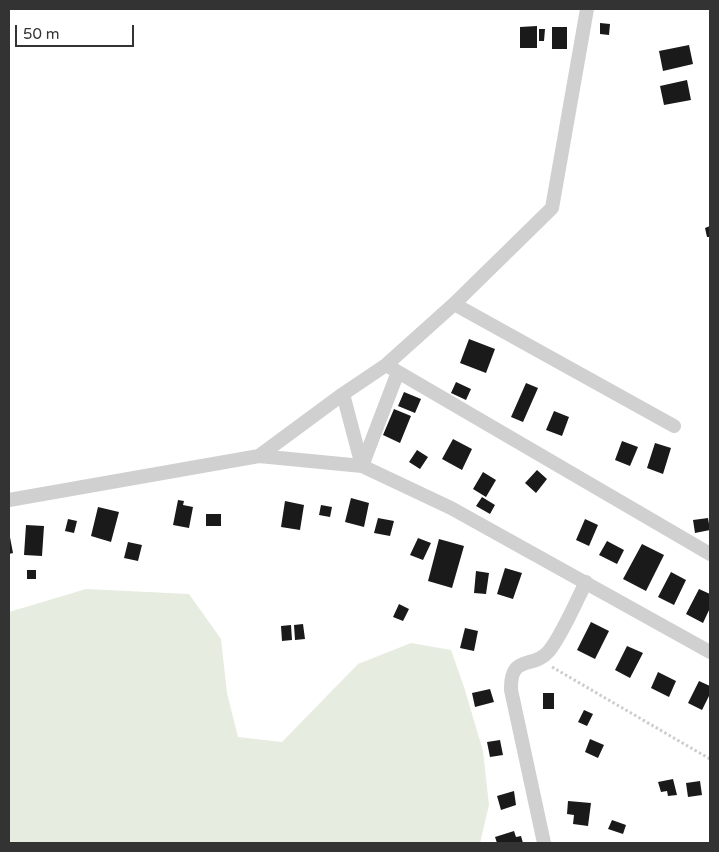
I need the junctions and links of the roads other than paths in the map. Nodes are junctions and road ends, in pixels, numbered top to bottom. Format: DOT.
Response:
graph roads {
  1 [pos="586,9"];
  2 [pos="454,304"];
  3 [pos="392,368"];
  4 [pos="343,394"];
  5 [pos="674,426"];
  6 [pos="259,456"];
  7 [pos="362,466"];
  8 [pos="9,500"];
  9 [pos="710,554"];
  10 [pos="586,582"];
  11 [pos="710,652"];
  12 [pos="544,843"];
  1 -- 2 [label="street"];
  2 -- 3 [label="street"];
  2 -- 5 [label="street"];
  3 -- 4 [label="street"];
  3 -- 7 [label="street"];
  3 -- 9 [label="street"];
  4 -- 6 [label="street"];
  4 -- 7 [label="street"];
  6 -- 7 [label="street"];
  6 -- 8 [label="street"];
  7 -- 10 [label="street"];
  10 -- 11 [label="street"];
  10 -- 12 [label="street"];
}
